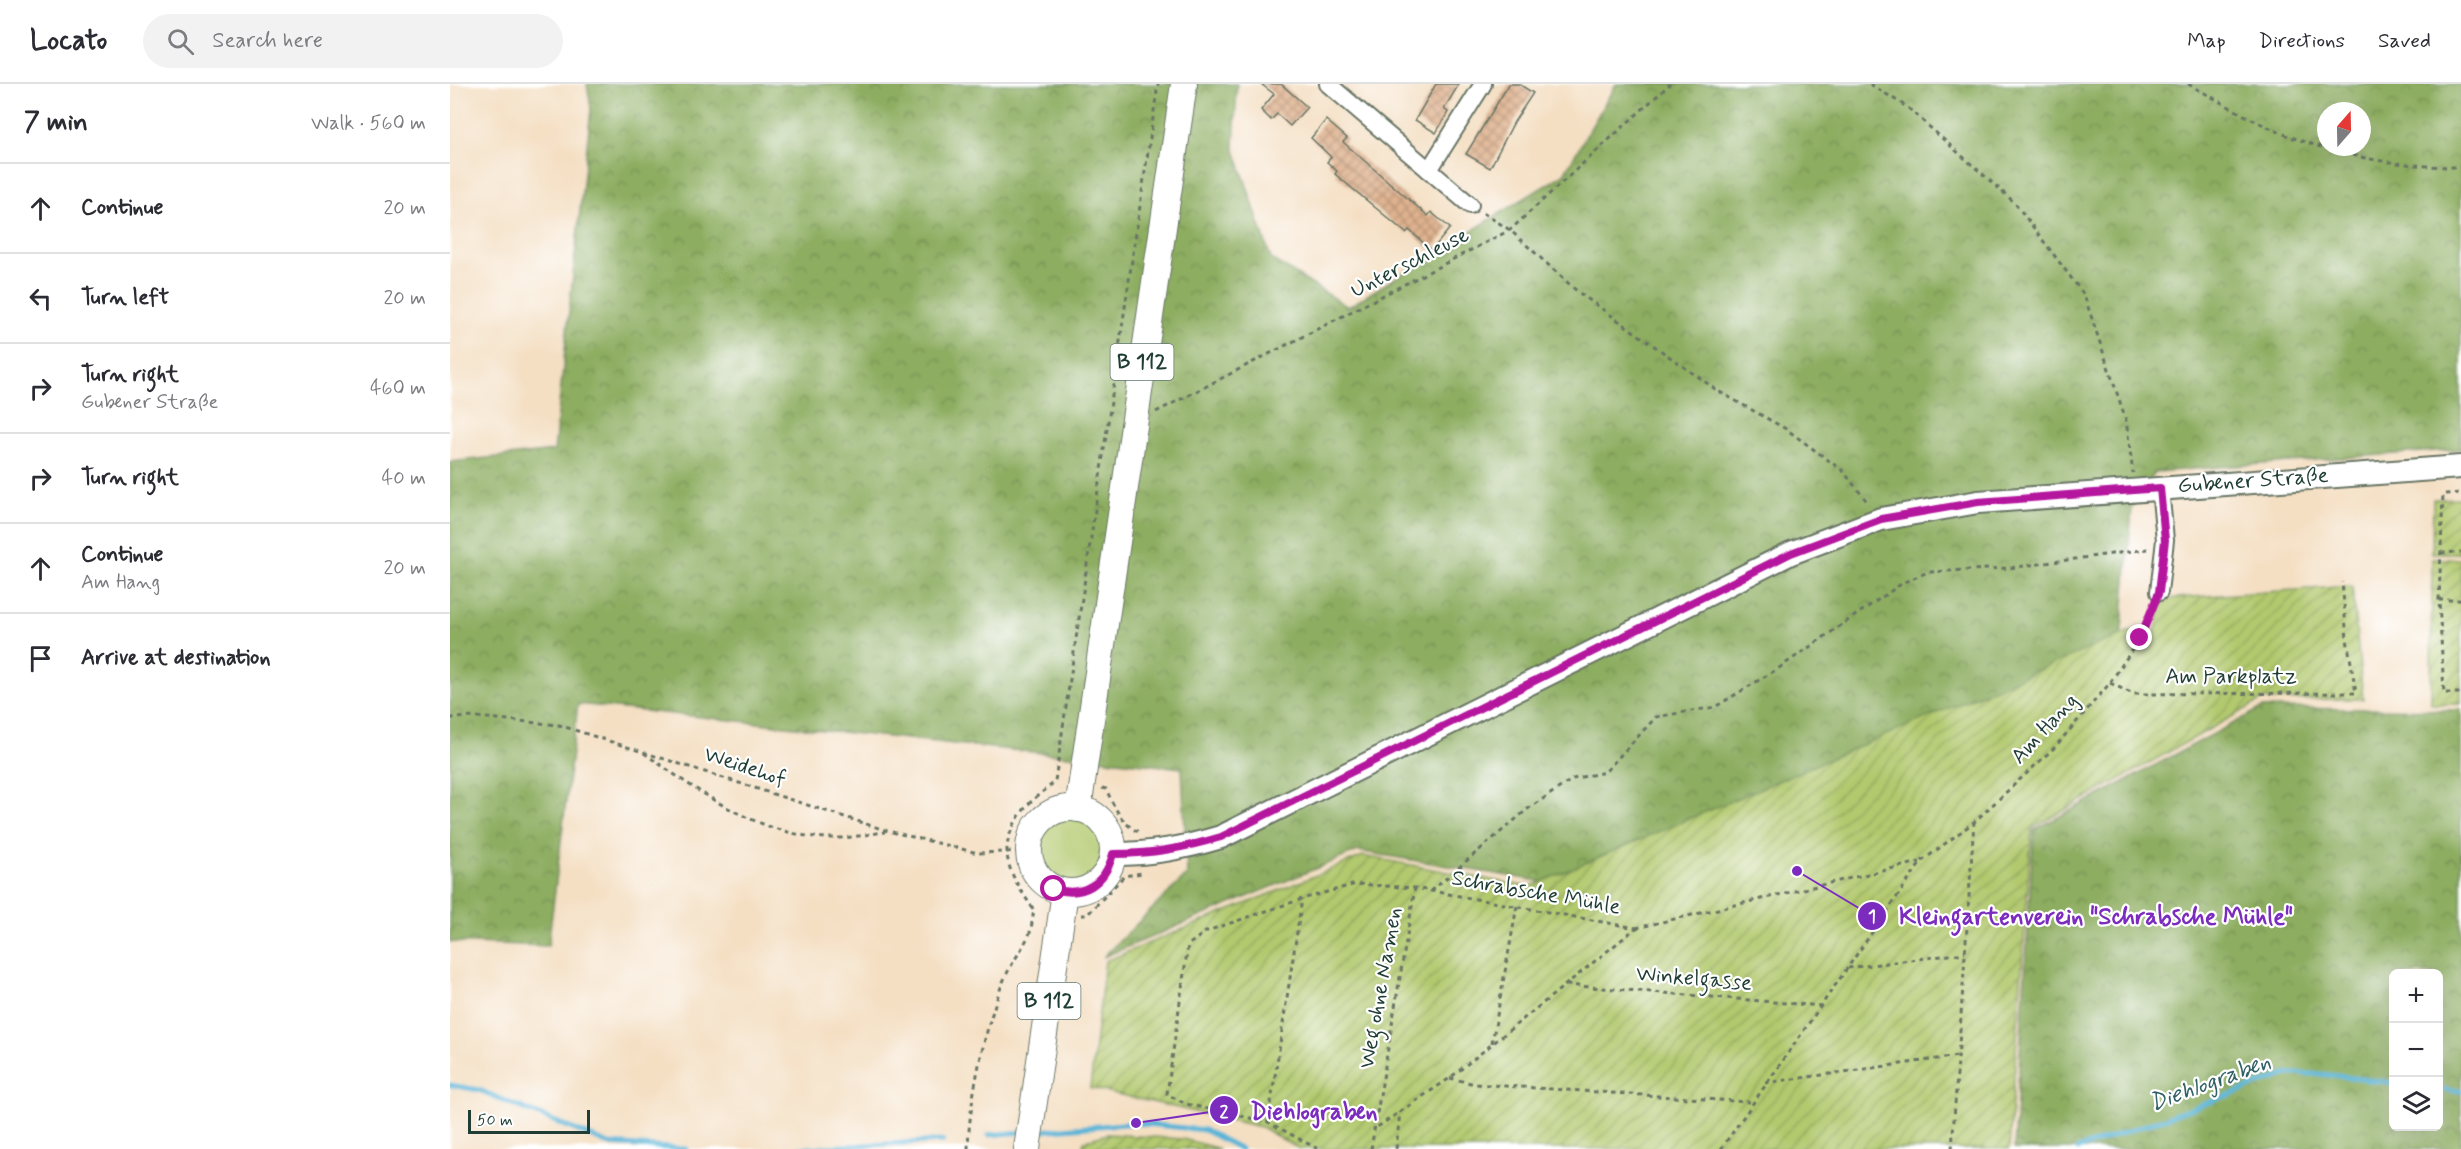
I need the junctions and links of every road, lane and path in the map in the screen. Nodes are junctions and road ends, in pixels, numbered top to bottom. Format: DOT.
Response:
graph roads {
  1 [pos="1158,84"];
  2 [pos="1184,84"];
  3 [pos="1328,84"];
  4 [pos="1483,84"];
  5 [pos="1670,84"];
  6 [pos="1870,84"];
  7 [pos="2188,84"];
  8 [pos="2461,167"];
  9 [pos="1429,170"];
  10 [pos="1470,206"];
  11 [pos="1510,230"];
  12 [pos="1133,424"];
  13 [pos="2461,467"];
  14 [pos="2160,488"];
  15 [pos="2135,489"];
  16 [pos="2461,493"];
  17 [pos="1881,519"];
  18 [pos="2165,547"];
  19 [pos="2461,552"];
  20 [pos="2440,553"];
  21 [pos="2342,582"];
  22 [pos="2159,592"];
  23 [pos="2439,600"];
  24 [pos="2461,600"];
  25 [pos="2110,683"];
  26 [pos="2461,693"];
  27 [pos="450,718"];
  28 [pos="640,750"];
  29 [pos="1078,809"];
  30 [pos="1974,822"];
  31 [pos="888,831"];
  32 [pos="1017,852"];
  33 [pos="1113,854"];
  34 [pos="1922,861"];
  35 [pos="1415,888"];
  36 [pos="1431,891"];
  37 [pos="1065,892"];
  38 [pos="1302,899"];
  39 [pos="1517,906"];
  40 [pos="1636,928"];
  41 [pos="1965,953"];
  42 [pos="1848,968"];
  43 [pos="1565,985"];
  44 [pos="1822,1006"];
  45 [pos="1492,1044"];
  46 [pos="1958,1056"];
  47 [pos="1450,1078"];
  48 [pos="1765,1083"];
  49 [pos="1751,1102"];
  50 [pos="1400,1112"];
  51 [pos="1268,1122"];
  52 [pos="1373,1130"];
  53 [pos="968,1149"];
  54 [pos="1027,1149"];
  55 [pos="1318,1149"];
  56 [pos="1371,1149"];
  57 [pos="1396,1149"];
  58 [pos="1721,1149"];
  59 [pos="1952,1149"];
  1 -- 32 [label="path"];
  2 -- 12 [label="main road, B 112"];
  3 -- 9 [label="street"];
  4 -- 9 [label="street"];
  5 -- 11 [label="path, Unterschleuse"];
  6 -- 15 [label="path"];
  7 -- 8 [label="path"];
  9 -- 10 [label="street"];
  10 -- 11 [label="path"];
  11 -- 12 [label="path, Unterschleuse"];
  11 -- 17 [label="path"];
  12 -- 29 [label="main road, B 112"];
  13 -- 14 [label="main road, Gubener Straße"];
  14 -- 15 [label="main road, Gubener Straße"];
  14 -- 18 [label="street"];
  15 -- 17 [label="main road, Gubener Straße"];
  16 -- 20 [label="path"];
  17 -- 33 [label="main road, Gubener Straße"];
  18 -- 22 [label="street"];
  18 -- 36 [label="path"];
  19 -- 20 [label="path"];
  20 -- 23 [label="path"];
  21 -- 25 [label="path, Am Parkplatz"];
  22 -- 25 [label="path, Am Hang"];
  23 -- 24 [label="path"];
  23 -- 26 [label="path"];
  25 -- 30 [label="path, Am Hang"];
  27 -- 28 [label="path, Weidehof"];
  28 -- 31 [label="path, Weidehof"];
  28 -- 31 [label="path"];
  29 -- 32 [label="main road"];
  29 -- 33 [label="main road"];
  30 -- 34 [label="path, Am Hang"];
  30 -- 41 [label="path"];
  31 -- 32 [label="path, Weidehof"];
  32 -- 37 [label="main road"];
  32 -- 53 [label="path"];
  33 -- 37 [label="main road"];
  34 -- 40 [label="path"];
  34 -- 42 [label="path"];
  35 -- 36 [label="path, Schrabsche Mühle"];
  35 -- 38 [label="path, Schrabsche Mühle"];
  35 -- 52 [label="path, Weg ohne Namen"];
  36 -- 39 [label="path, Schrabsche Mühle"];
  37 -- 54 [label="main road, B 112"];
  38 -- 51 [label="path"];
  38 -- 51 [label="path, Schrabsche Mühle"];
  39 -- 40 [label="path, Schrabsche Mühle"];
  39 -- 45 [label="path"];
  40 -- 43 [label="path, Schrabsche Mühle"];
  41 -- 42 [label="path"];
  41 -- 46 [label="path"];
  42 -- 44 [label="path"];
  43 -- 44 [label="path, Winkelgasse"];
  43 -- 45 [label="path, Schrabsche Mühle"];
  44 -- 48 [label="path"];
  45 -- 47 [label="path, Schrabsche Mühle"];
  46 -- 48 [label="path"];
  46 -- 59 [label="path"];
  47 -- 49 [label="path"];
  47 -- 50 [label="path, Schrabsche Mühle"];
  48 -- 49 [label="path"];
  49 -- 58 [label="path"];
  50 -- 52 [label="path, Schrabsche Mühle"];
  50 -- 57 [label="path"];
  51 -- 55 [label="path"];
  52 -- 56 [label="path, Weg ohne Namen"];
}
